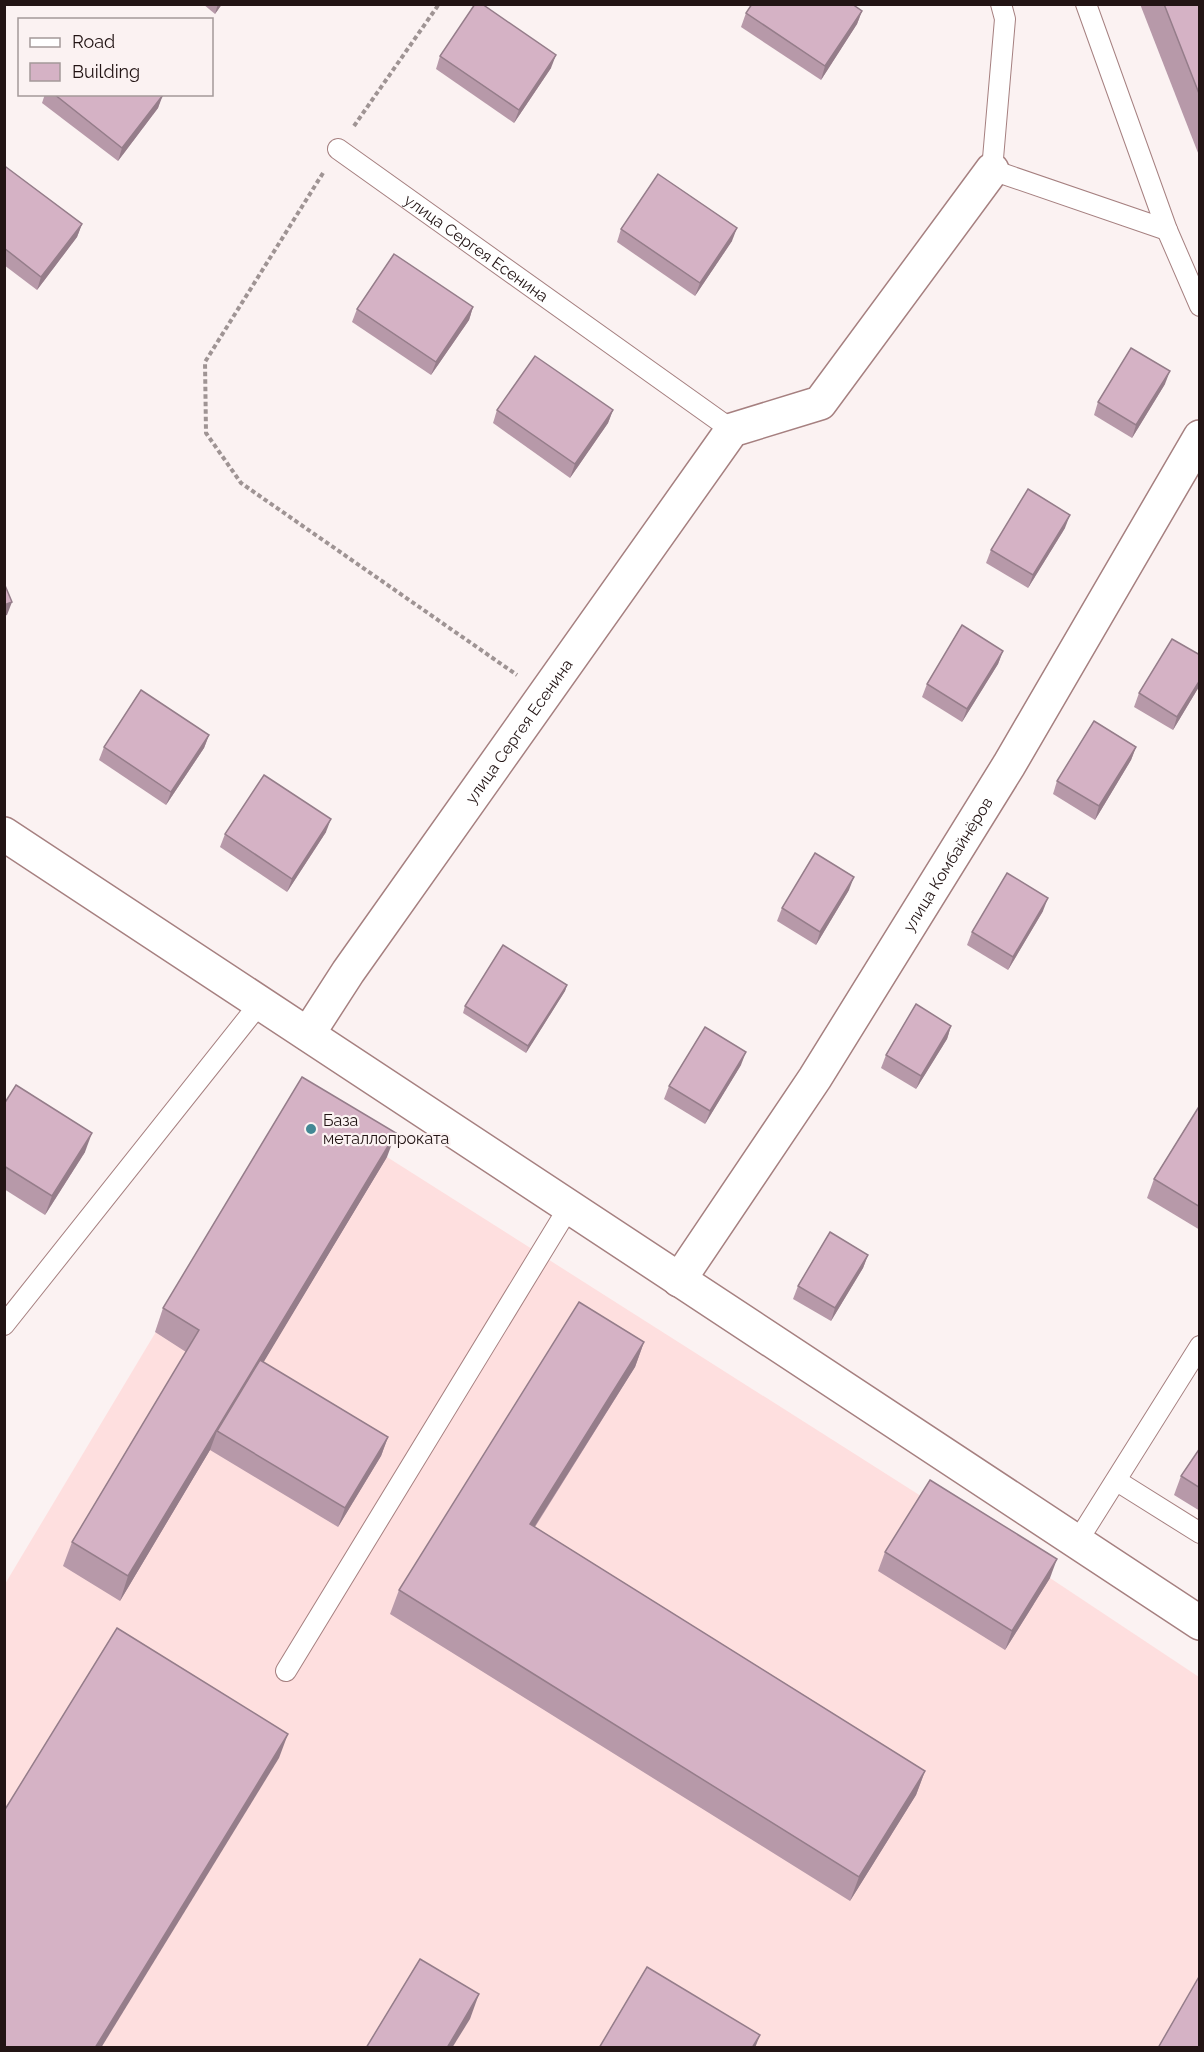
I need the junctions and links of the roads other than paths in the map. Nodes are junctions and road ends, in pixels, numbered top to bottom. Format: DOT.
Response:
graph roads {
  1 [pos="1001,4"];
  2 [pos="1086,4"];
  3 [pos="338,149"];
  4 [pos="992,170"];
  5 [pos="1167,230"];
  6 [pos="1200,306"];
  7 [pos="732,430"];
  8 [pos="1200,437"];
  9 [pos="4,834"];
  10 [pos="260,1003"];
  11 [pos="308,1034"];
  12 [pos="568,1207"];
  13 [pos="679,1280"];
  14 [pos="4,1325"];
  15 [pos="1200,1346"];
  16 [pos="1117,1480"];
  17 [pos="1200,1533"];
  18 [pos="1077,1542"];
  19 [pos="1200,1623"];
  20 [pos="286,1671"];
  1 -- 4 [label="lane"];
  2 -- 5 [label="lane"];
  3 -- 7 [label="lane, улица Сергея Есенина"];
  4 -- 5 [label="lane"];
  4 -- 7 [label="street"];
  5 -- 6 [label="lane"];
  7 -- 11 [label="street, улица Сергея Есенина"];
  8 -- 13 [label="street, улица Комбайнёров"];
  9 -- 10 [label="street"];
  10 -- 11 [label="street"];
  10 -- 14 [label="lane"];
  11 -- 12 [label="street"];
  12 -- 13 [label="street"];
  12 -- 20 [label="lane"];
  13 -- 18 [label="street"];
  15 -- 16 [label="lane"];
  16 -- 17 [label="lane"];
  16 -- 18 [label="lane"];
  18 -- 19 [label="street"];
}
